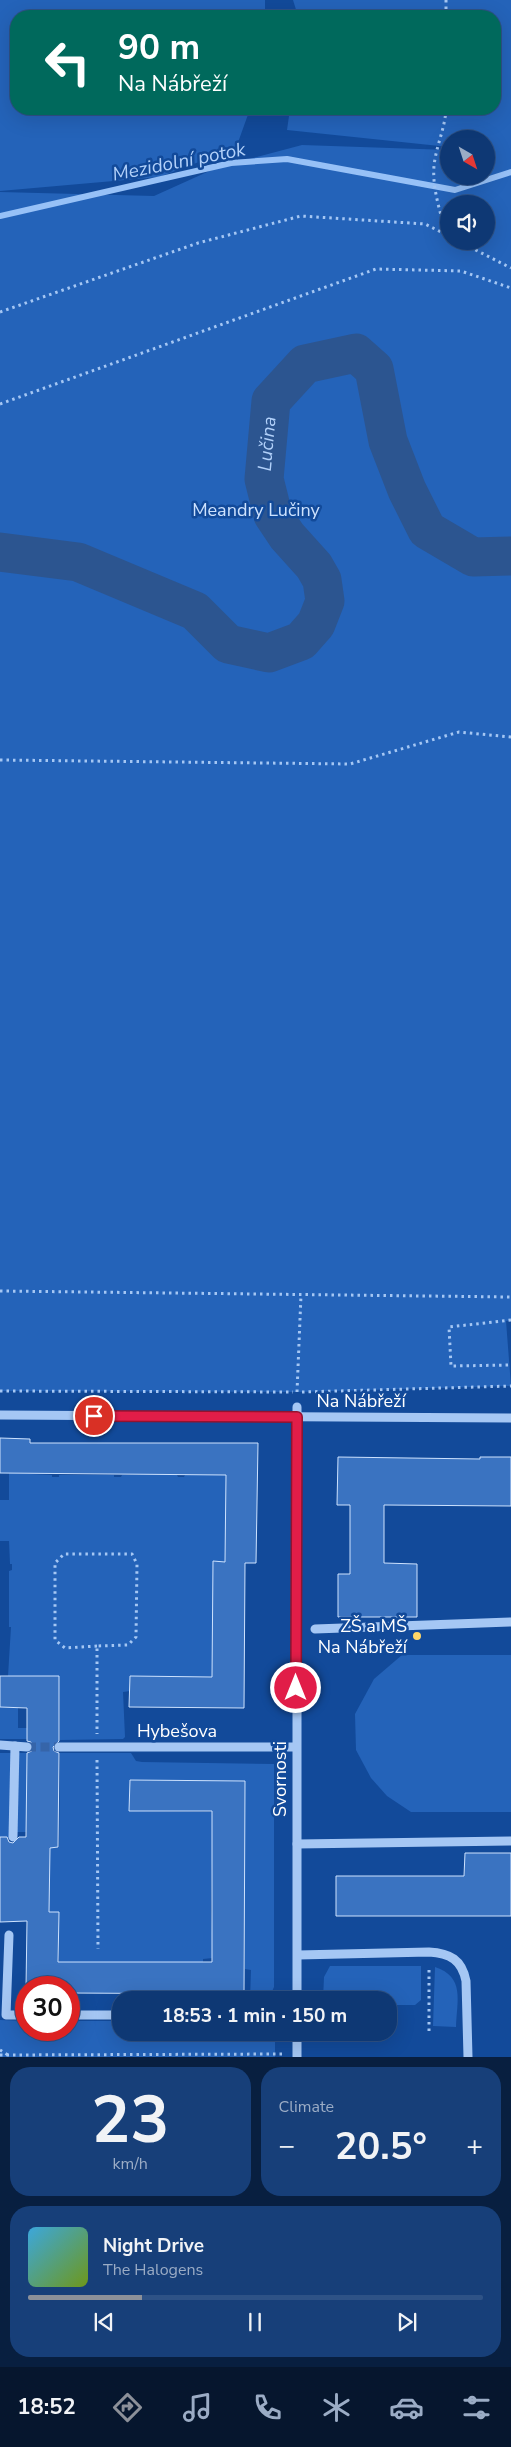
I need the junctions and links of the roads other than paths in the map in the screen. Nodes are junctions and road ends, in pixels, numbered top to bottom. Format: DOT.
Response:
graph roads {
  1 [pos="297,1412"];
  2 [pos="0,1415"];
  3 [pos="511,1418"];
  4 [pos="511,1622"];
  5 [pos="315,1629"];
  6 [pos="0,1745"];
  7 [pos="15,1746"];
  8 [pos="27,1746"];
  9 [pos="59,1747"];
  10 [pos="296,1747"];
  11 [pos="13,1837"];
  12 [pos="511,1841"];
  13 [pos="297,1844"];
  14 [pos="9,1935"];
  15 [pos="298,1955"];
  16 [pos="297,1991"];
  17 [pos="15,2015"];
  18 [pos="80,2015"];
  19 [pos="112,2015"];
  20 [pos="297,2041"];
  21 [pos="297,2055"];
  22 [pos="468,2057"];
  1 -- 2 [label="street, Na Nábřeží"];
  1 -- 3 [label="street, Na Nábřeží"];
  1 -- 10 [label="street, Svornosti"];
  4 -- 5 [label="street"];
  6 -- 7 [label="street"];
  7 -- 8 [label="street"];
  7 -- 11 [label="street"];
  9 -- 10 [label="street, Hybešova"];
  10 -- 13 [label="street, Svornosti"];
  12 -- 13 [label="street"];
  13 -- 15 [label="street, Svornosti"];
  14 -- 17 [label="street"];
  15 -- 16 [label="street, Svornosti"];
  15 -- 22 [label="street"];
  18 -- 19 [label="street"];
  20 -- 21 [label="street"];
}
